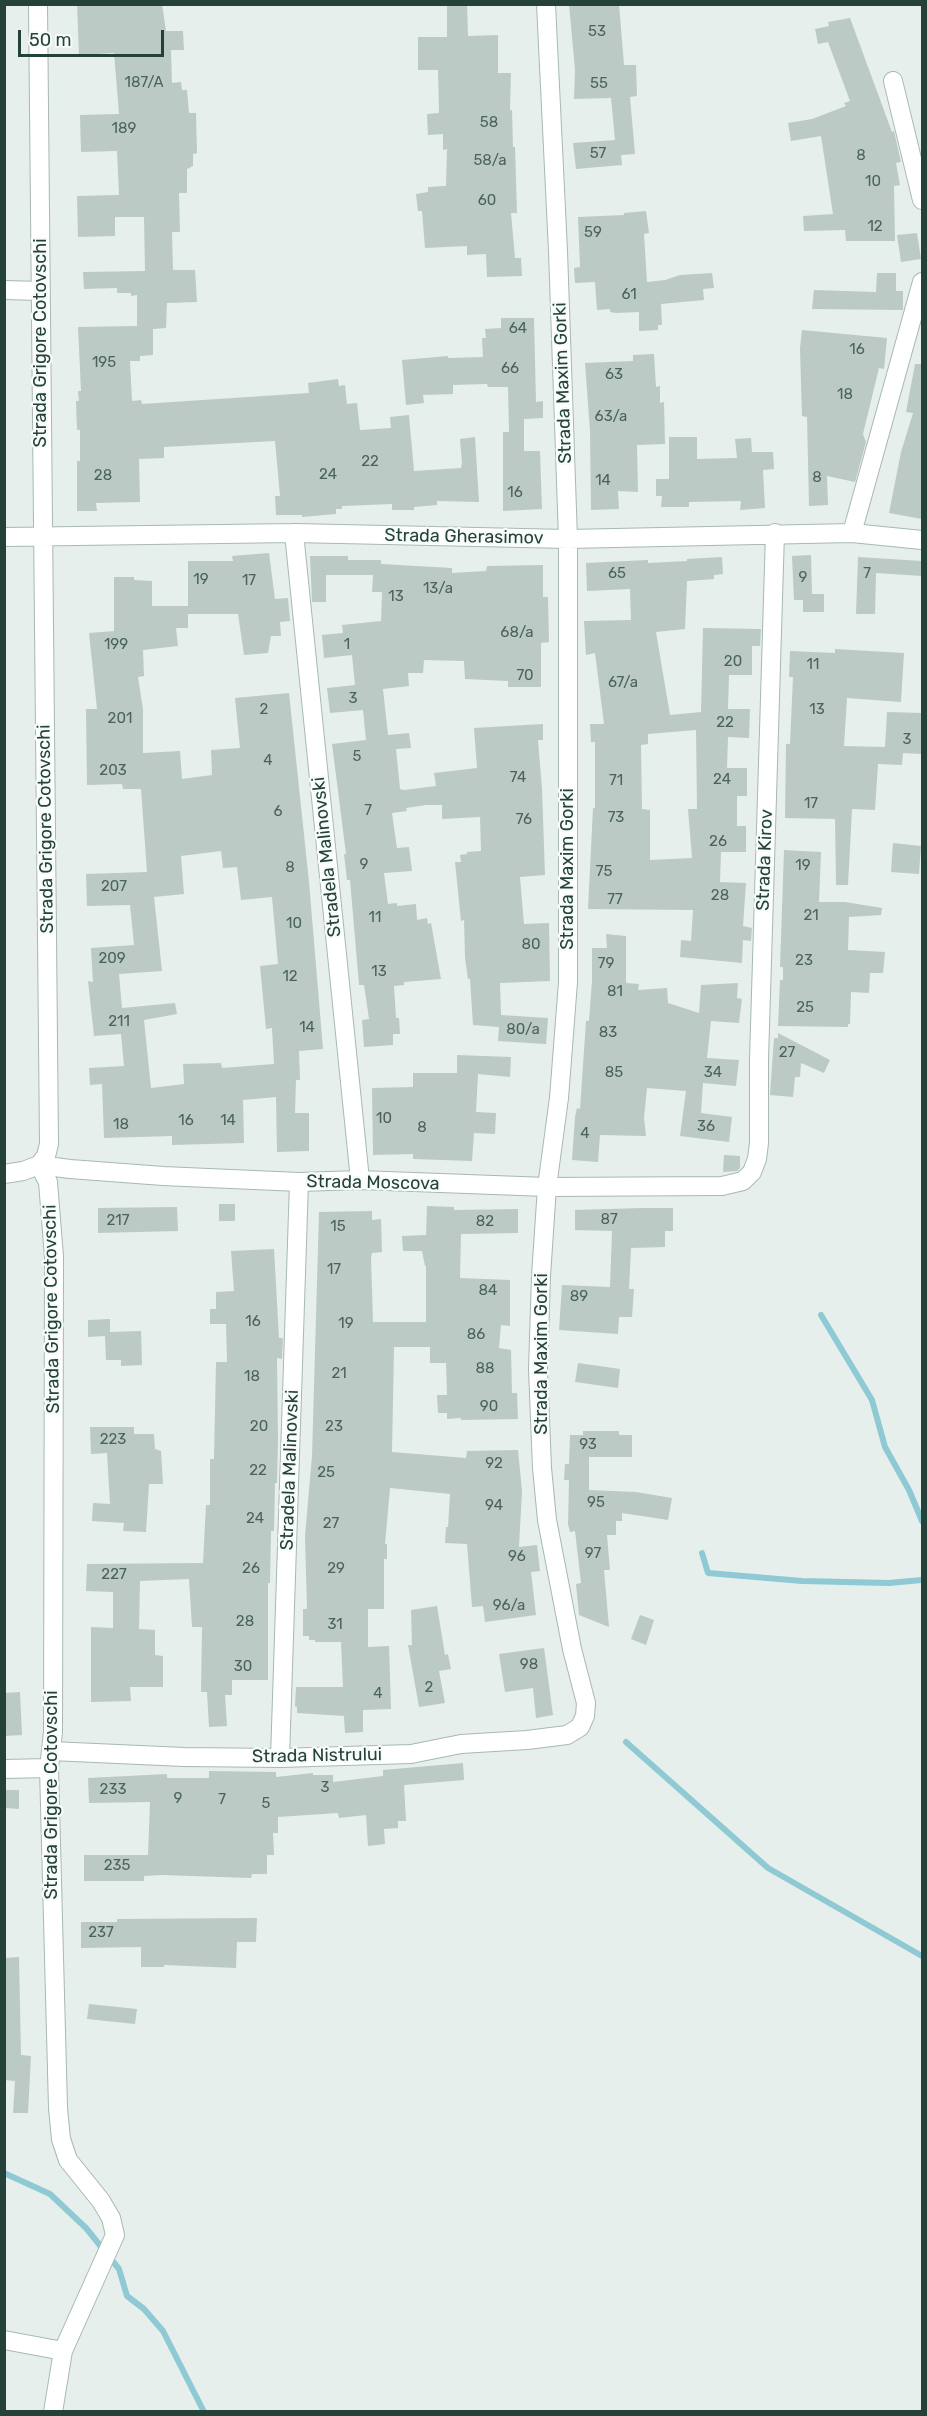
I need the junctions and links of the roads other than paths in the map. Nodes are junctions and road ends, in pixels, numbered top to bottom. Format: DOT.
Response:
graph roads {
  1 [pos="38,4"];
  2 [pos="546,4"];
  3 [pos="893,81"];
  4 [pos="922,200"];
  5 [pos="922,282"];
  6 [pos="4,290"];
  7 [pos="41,291"];
  8 [pos="294,533"];
  9 [pos="775,533"];
  10 [pos="852,533"];
  11 [pos="4,537"];
  12 [pos="42,537"];
  13 [pos="568,539"];
  14 [pos="922,540"];
  15 [pos="39,1165"];
  16 [pos="4,1174"];
  17 [pos="360,1180"];
  18 [pos="743,1181"];
  19 [pos="299,1182"];
  20 [pos="547,1187"];
  21 [pos="580,1727"];
  22 [pos="280,1758"];
  23 [pos="50,1759"];
  24 [pos="4,1768"];
  25 [pos="4,2340"];
  26 [pos="63,2351"];
  27 [pos="52,2412"];
  1 -- 7 [label="street, Strada Grigore Cotovschi"];
  2 -- 13 [label="street, Strada Maxim Gorki"];
  3 -- 4 [label="street"];
  5 -- 10 [label="street"];
  6 -- 7 [label="street"];
  7 -- 12 [label="street, Strada Grigore Cotovschi"];
  8 -- 12 [label="street, Strada Gherasimov"];
  8 -- 13 [label="street, Strada Gherasimov"];
  8 -- 17 [label="street, Stradela Malinovski"];
  9 -- 10 [label="street, Strada Gherasimov"];
  9 -- 13 [label="street, Strada Gherasimov"];
  9 -- 18 [label="street, Strada Kirov"];
  10 -- 14 [label="street, Strada Gherasimov"];
  11 -- 12 [label="street, Strada Gherasimov"];
  12 -- 15 [label="street, Strada Grigore Cotovschi"];
  13 -- 20 [label="street, Strada Maxim Gorki"];
  15 -- 16 [label="street, Strada Moscova"];
  15 -- 19 [label="street, Strada Moscova"];
  15 -- 23 [label="street, Strada Grigore Cotovschi"];
  17 -- 19 [label="street, Strada Moscova"];
  17 -- 20 [label="street, Strada Moscova"];
  18 -- 20 [label="street, Strada Moscova"];
  19 -- 22 [label="street, Stradela Malinovski"];
  20 -- 21 [label="street, Strada Maxim Gorki"];
  21 -- 22 [label="street, Strada Nistrului"];
  22 -- 23 [label="street, Strada Nistrului"];
  23 -- 24 [label="street, Strada Nistrului"];
  23 -- 26 [label="street, Strada Grigore Cotovschi"];
  25 -- 26 [label="street"];
  26 -- 27 [label="street, Strada Grigore Cotovschi"];
}
